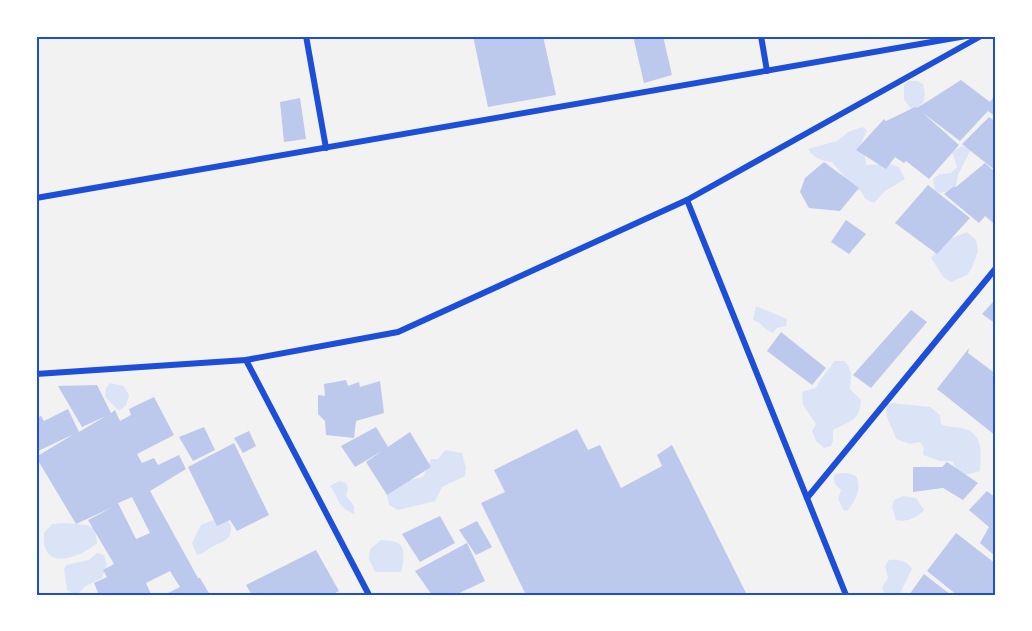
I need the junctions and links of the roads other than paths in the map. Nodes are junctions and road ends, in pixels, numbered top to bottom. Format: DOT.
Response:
graph roads {
  1 [pos="306,36"];
  2 [pos="761,36"];
  3 [pos="966,36"];
  4 [pos="981,36"];
  5 [pos="767,71"];
  6 [pos="326,148"];
  7 [pos="36,198"];
  8 [pos="687,200"];
  9 [pos="996,268"];
  10 [pos="246,360"];
  11 [pos="36,374"];
  12 [pos="807,498"];
  13 [pos="369,595"];
  14 [pos="846,595"];
  1 -- 6 [label="street"];
  2 -- 5 [label="street"];
  3 -- 5 [label="street"];
  4 -- 8 [label="street"];
  5 -- 6 [label="street"];
  6 -- 7 [label="street"];
  8 -- 10 [label="street"];
  8 -- 12 [label="street"];
  9 -- 12 [label="street"];
  10 -- 11 [label="street"];
  10 -- 13 [label="street"];
  12 -- 14 [label="street"];
}
